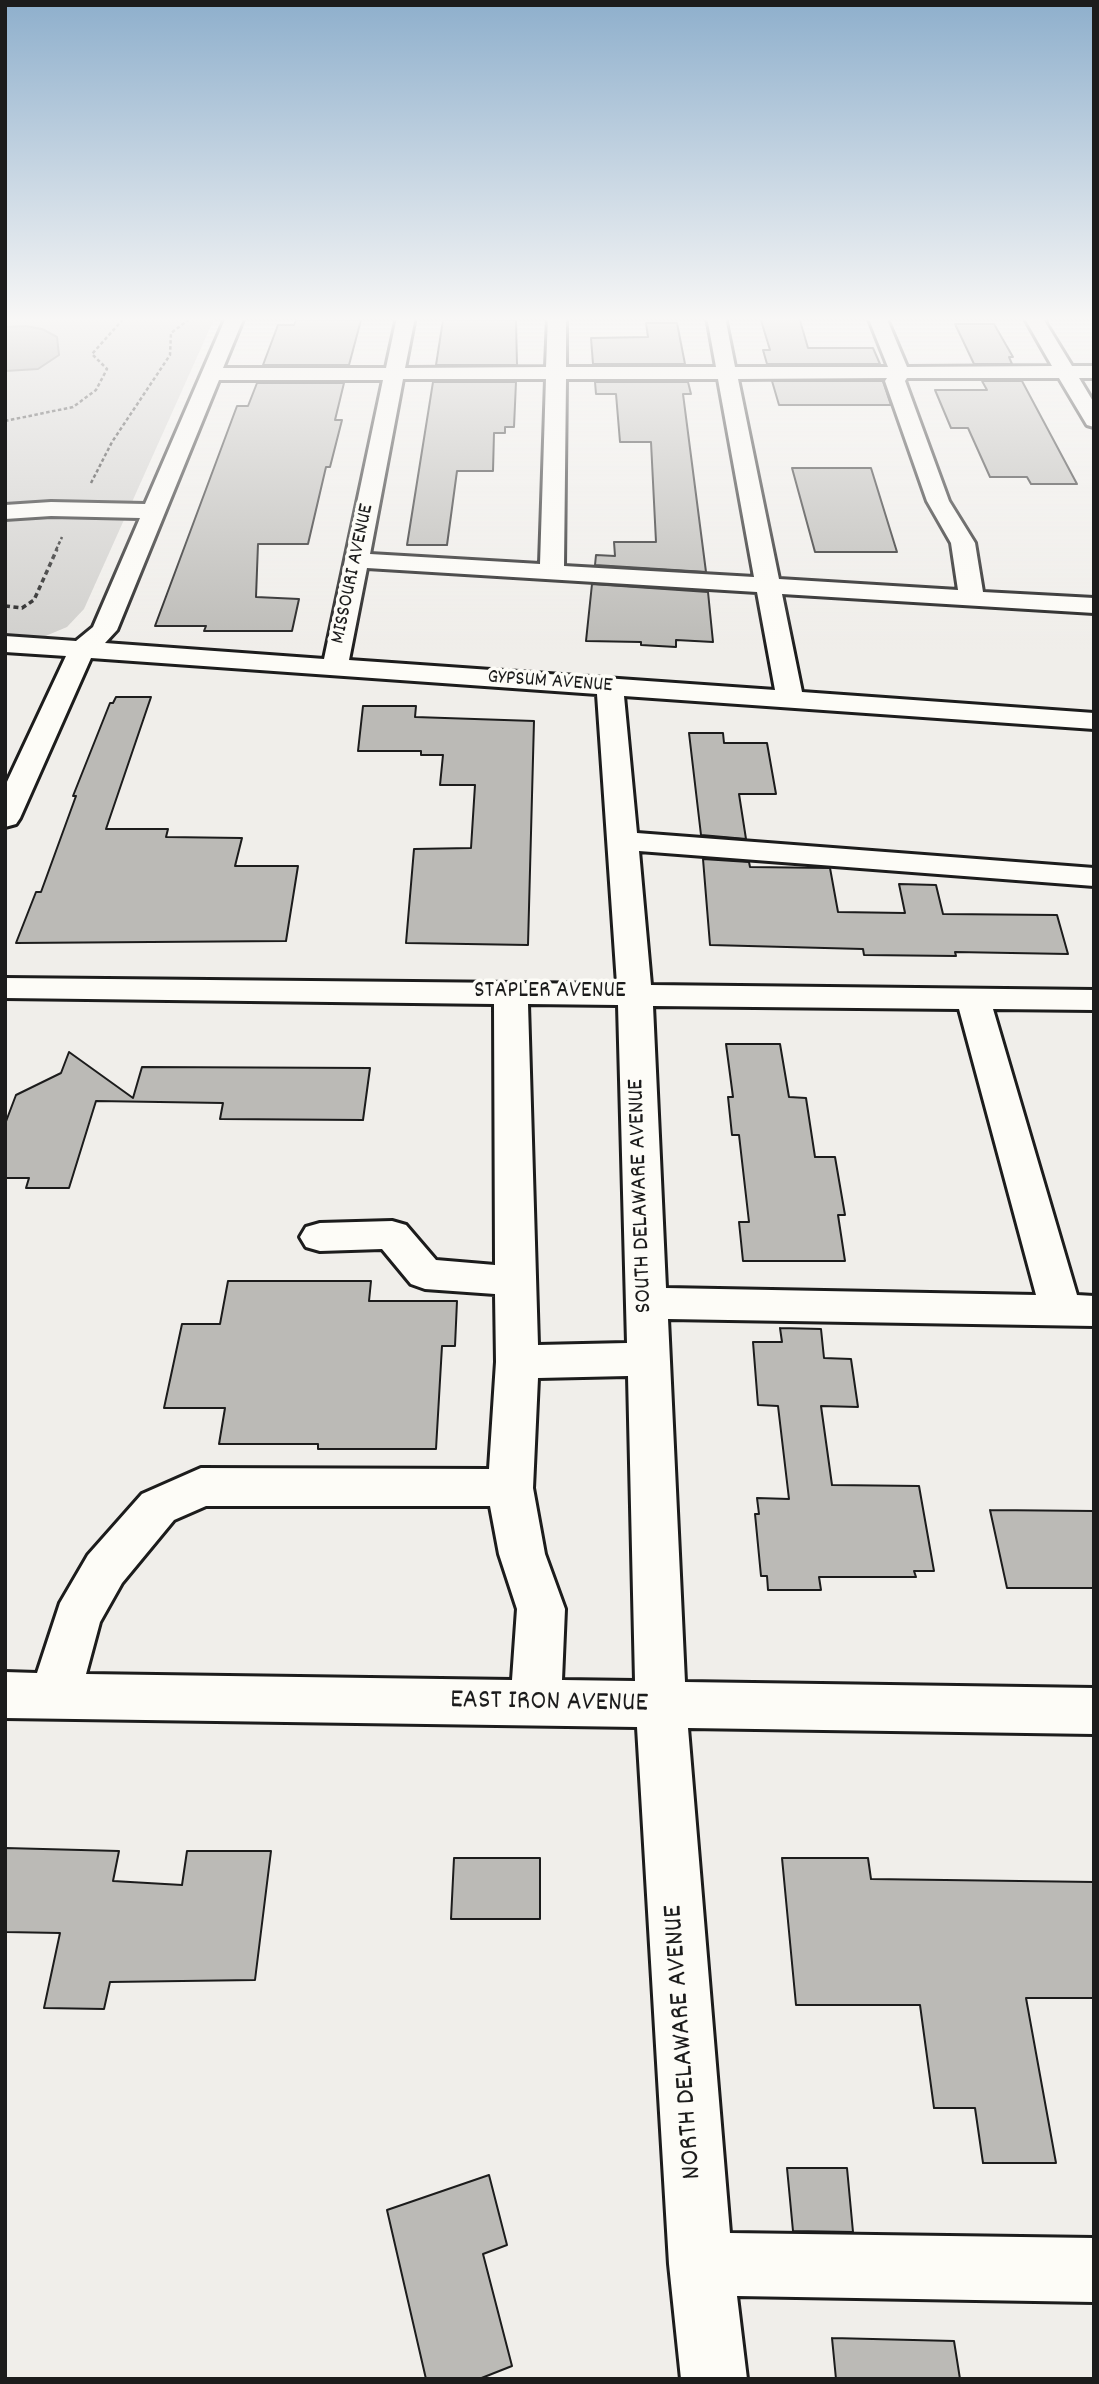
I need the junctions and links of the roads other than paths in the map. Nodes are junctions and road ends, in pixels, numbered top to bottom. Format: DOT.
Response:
graph roads {
  1 [pos="189,428"];
  2 [pos="384,428"];
  3 [pos="555,428"];
  4 [pos="738,428"];
  5 [pos="912,428"];
  6 [pos="153,511"];
  7 [pos="5,512"];
  8 [pos="357,560"];
  9 [pos="552,572"];
  10 [pos="768,584"];
  11 [pos="972,598"];
  12 [pos="1094,606"];
  13 [pos="5,644"];
  14 [pos="82,650"];
  15 [pos="335,667"];
  16 [pos="610,687"];
  17 [pos="790,698"];
  18 [pos="1094,721"];
  19 [pos="5,818"];
  20 [pos="623,841"];
  21 [pos="1094,877"];
  22 [pos="5,988"];
  23 [pos="511,993"];
  24 [pos="635,993"];
  25 [pos="973,998"];
  26 [pos="1094,1000"];
  27 [pos="320,1237"];
  28 [pos="516,1281"];
  29 [pos="646,1303"];
  30 [pos="1077,1310"];
  31 [pos="648,1359"];
  32 [pos="517,1362"];
  33 [pos="510,1488"];
  34 [pos="5,1695"];
  35 [pos="55,1696"];
  36 [pos="536,1704"];
  37 [pos="661,1706"];
  38 [pos="1094,1711"];
  39 [pos="701,2264"];
  40 [pos="1094,2270"];
  41 [pos="714,2379"];
  1 -- 6 [label="street"];
  2 -- 8 [label="street, MISSOURI AVENUE"];
  3 -- 9 [label="street"];
  4 -- 10 [label="street"];
  5 -- 11 [label="street"];
  6 -- 7 [label="street"];
  6 -- 14 [label="street"];
  8 -- 9 [label="street"];
  8 -- 15 [label="street, MISSOURI AVENUE"];
  9 -- 10 [label="street"];
  10 -- 11 [label="street"];
  10 -- 17 [label="street"];
  11 -- 12 [label="street"];
  13 -- 14 [label="street, GYPSUM AVENUE"];
  14 -- 15 [label="street, GYPSUM AVENUE"];
  14 -- 19 [label="street"];
  15 -- 16 [label="street, GYPSUM AVENUE"];
  16 -- 17 [label="street, GYPSUM AVENUE"];
  16 -- 20 [label="street, SOUTH DELAWARE AVENUE"];
  17 -- 18 [label="street, GYPSUM AVENUE"];
  20 -- 21 [label="street"];
  20 -- 24 [label="street, SOUTH DELAWARE AVENUE"];
  22 -- 23 [label="street, STAPLER AVENUE"];
  23 -- 24 [label="street, STAPLER AVENUE"];
  23 -- 28 [label="street"];
  24 -- 25 [label="street, STAPLER AVENUE"];
  24 -- 29 [label="street, SOUTH DELAWARE AVENUE"];
  25 -- 26 [label="street, STAPLER AVENUE"];
  25 -- 30 [label="street"];
  27 -- 28 [label="street"];
  28 -- 32 [label="street"];
  29 -- 30 [label="street"];
  29 -- 31 [label="street, SOUTH DELAWARE AVENUE"];
  31 -- 32 [label="street"];
  31 -- 37 [label="street, SOUTH DELAWARE AVENUE"];
  32 -- 33 [label="street"];
  33 -- 35 [label="street"];
  33 -- 36 [label="street"];
  34 -- 35 [label="street, EAST IRON AVENUE"];
  35 -- 36 [label="street, EAST IRON AVENUE"];
  36 -- 37 [label="street, EAST IRON AVENUE"];
  37 -- 38 [label="street, EAST IRON AVENUE"];
  37 -- 39 [label="street, NORTH DELAWARE AVENUE"];
  39 -- 40 [label="street"];
  39 -- 41 [label="street, NORTH DELAWARE AVENUE"];
}
